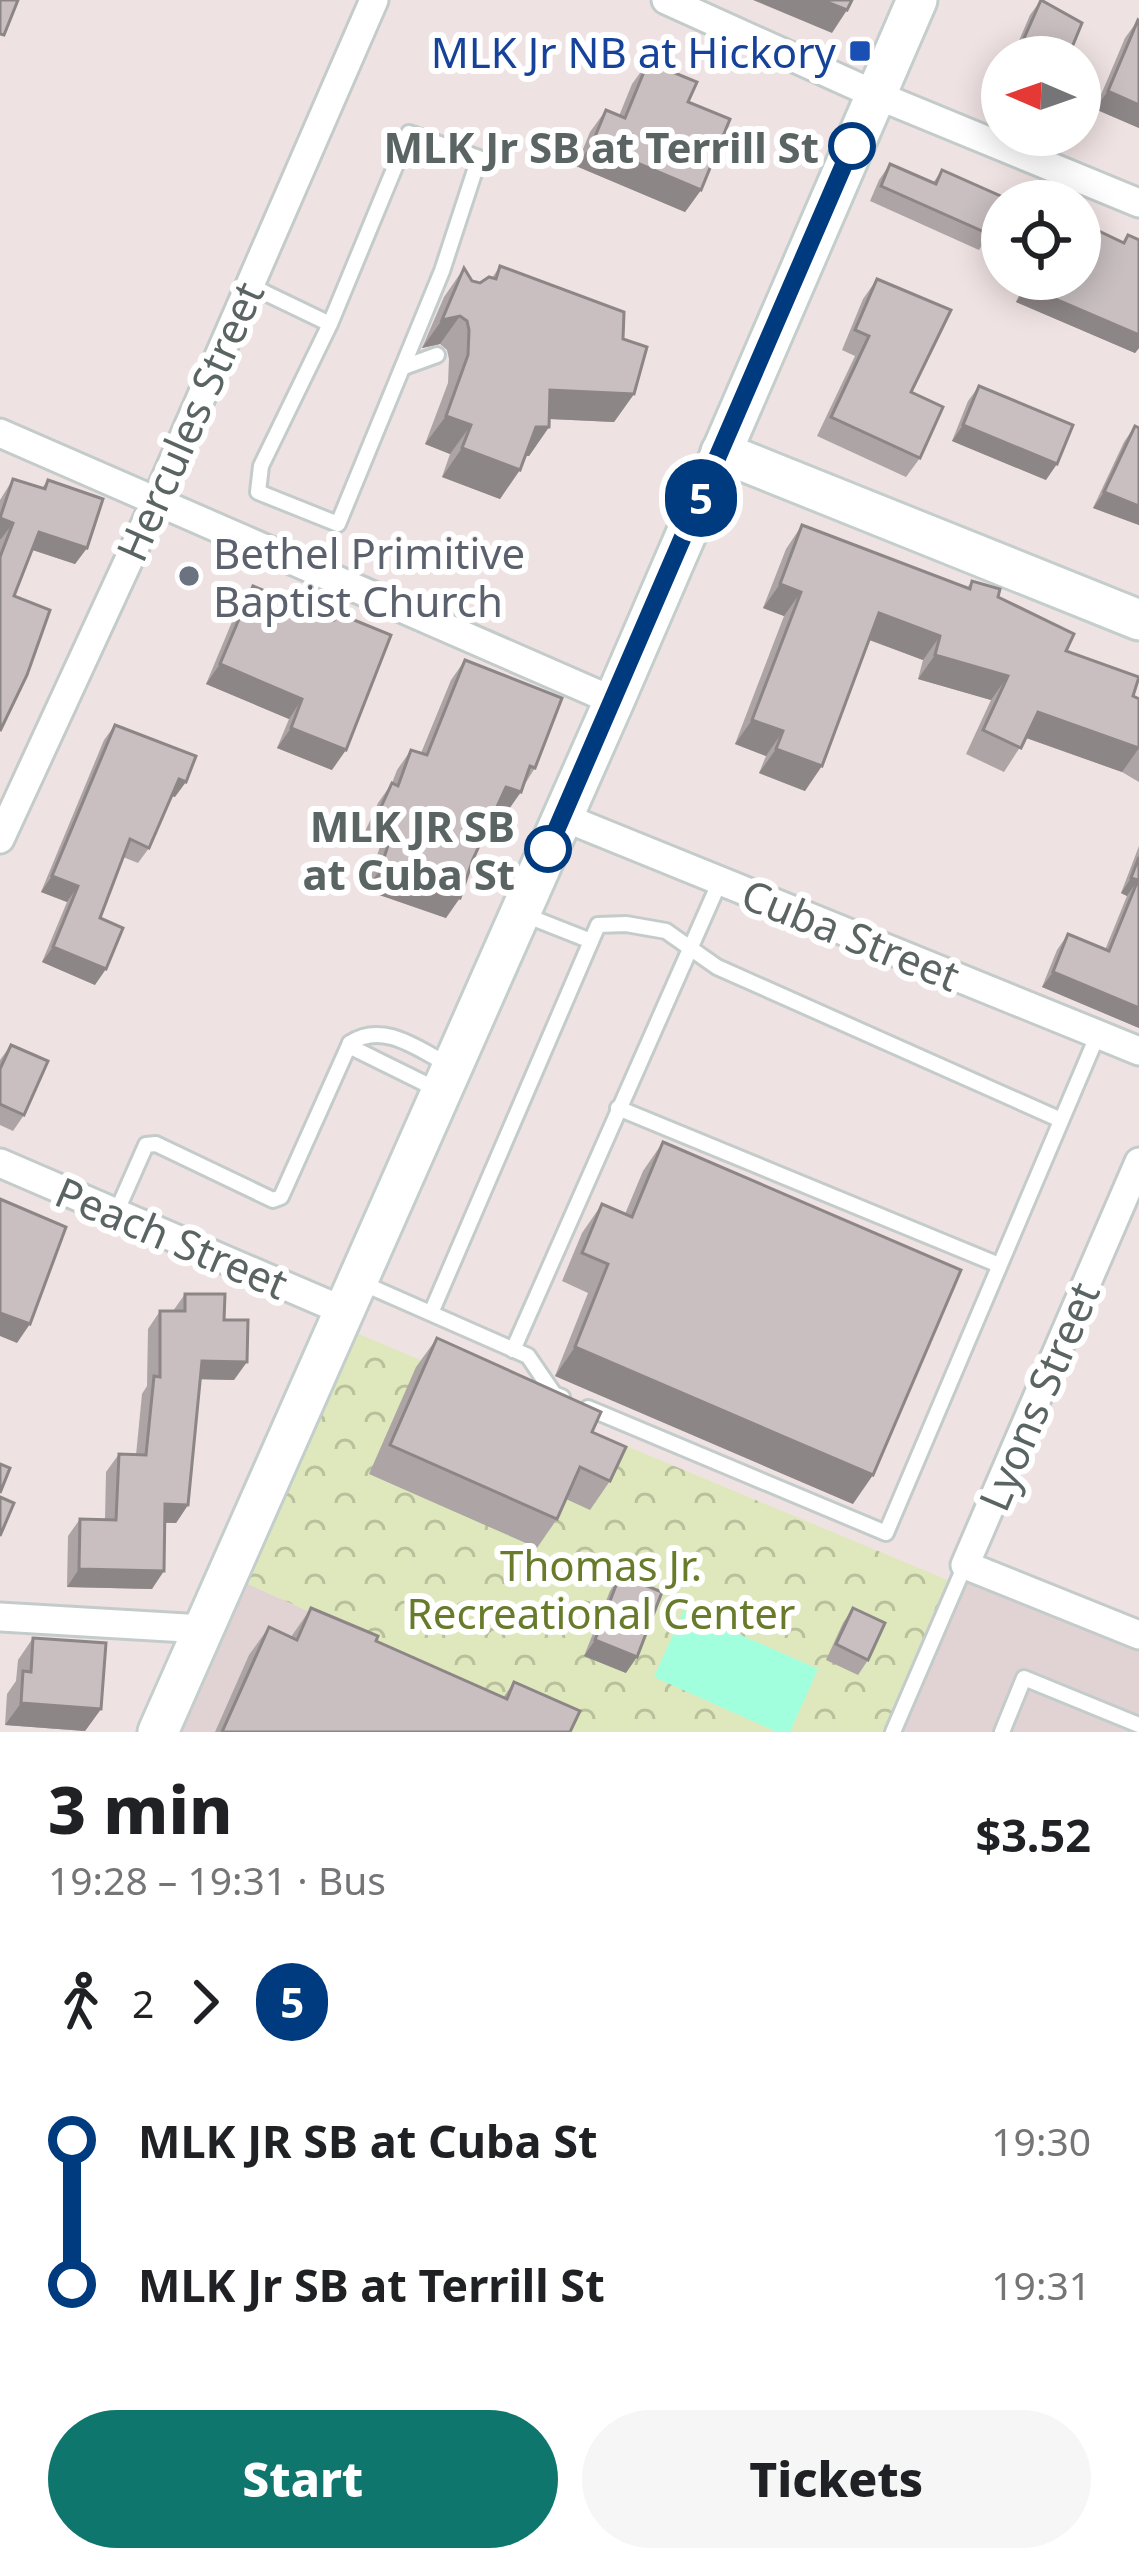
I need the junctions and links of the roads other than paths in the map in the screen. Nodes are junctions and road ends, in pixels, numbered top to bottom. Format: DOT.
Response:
graph roads {
  1 [pos="374,0"];
  2 [pos="666,0"];
  3 [pos="917,0"];
  4 [pos="874,94"];
  5 [pos="1139,203"];
  6 [pos="442,271"];
  7 [pos="249,285"];
  8 [pos="450,286"];
  9 [pos="330,324"];
  10 [pos="437,355"];
  11 [pos="404,367"];
  12 [pos="0,433"];
  13 [pos="721,452"];
  14 [pos="156,501"];
  15 [pos="1139,620"];
  16 [pos="614,701"];
  17 [pos="563,817"];
  18 [pos="0,839"];
  19 [pos="720,880"];
  20 [pos="520,913"];
  21 [pos="591,941"];
  22 [pos="689,946"];
  23 [pos="1098,1034"];
  24 [pos="350,1043"];
  25 [pos="1139,1051"];
  26 [pos="447,1079"];
  27 [pos="618,1108"];
  28 [pos="1061,1120"];
  29 [pos="1139,1162"];
  30 [pos="0,1163"];
  31 [pos="116,1213"];
  32 [pos="999,1265"];
  33 [pos="351,1296"];
  34 [pos="431,1313"];
  35 [pos="513,1350"];
  36 [pos="965,1565"];
  37 [pos="0,1617"];
  38 [pos="203,1629"];
  39 [pos="1139,1635"];
  40 [pos="1139,1725"];
  41 [pos="158,1732"];
  42 [pos="893,1732"];
  43 [pos="1002,1732"];
  1 -- 7 [label="street, Hercules Street"];
  2 -- 4 [label="street"];
  3 -- 4 [label="main road"];
  4 -- 5 [label="street"];
  4 -- 13 [label="main road"];
  6 -- 8 [label="lane"];
  6 -- 9 [label="lane"];
  6 -- 11 [label="lane"];
  7 -- 9 [label="lane"];
  7 -- 14 [label="street, Hercules Street"];
  9 -- 11 [label="lane"];
  10 -- 11 [label="lane"];
  12 -- 14 [label="street"];
  13 -- 15 [label="main road"];
  13 -- 16 [label="main road"];
  14 -- 16 [label="street"];
  14 -- 18 [label="street, Hercules Street"];
  16 -- 17 [label="main road"];
  17 -- 19 [label="street, Cuba Street"];
  17 -- 20 [label="main road"];
  19 -- 22 [label="lane"];
  19 -- 23 [label="street, Cuba Street"];
  20 -- 21 [label="lane"];
  20 -- 26 [label="main road"];
  21 -- 22 [label="lane"];
  21 -- 34 [label="lane"];
  22 -- 27 [label="lane"];
  22 -- 28 [label="lane"];
  23 -- 25 [label="street, Cuba Street"];
  23 -- 28 [label="lane"];
  24 -- 26 [label="lane"];
  24 -- 26 [label="lane"];
  24 -- 31 [label="lane"];
  26 -- 33 [label="main road"];
  27 -- 32 [label="lane"];
  27 -- 35 [label="lane"];
  28 -- 32 [label="lane"];
  29 -- 36 [label="street, Lyons Street"];
  30 -- 31 [label="street, Peach Street"];
  31 -- 33 [label="street, Peach Street"];
  32 -- 35 [label="lane"];
  33 -- 34 [label="lane"];
  33 -- 38 [label="main road"];
  34 -- 35 [label="lane"];
  36 -- 39 [label="street"];
  36 -- 42 [label="lane"];
  37 -- 38 [label="street"];
  38 -- 41 [label="main road"];
  40 -- 43 [label="lane"];
}
